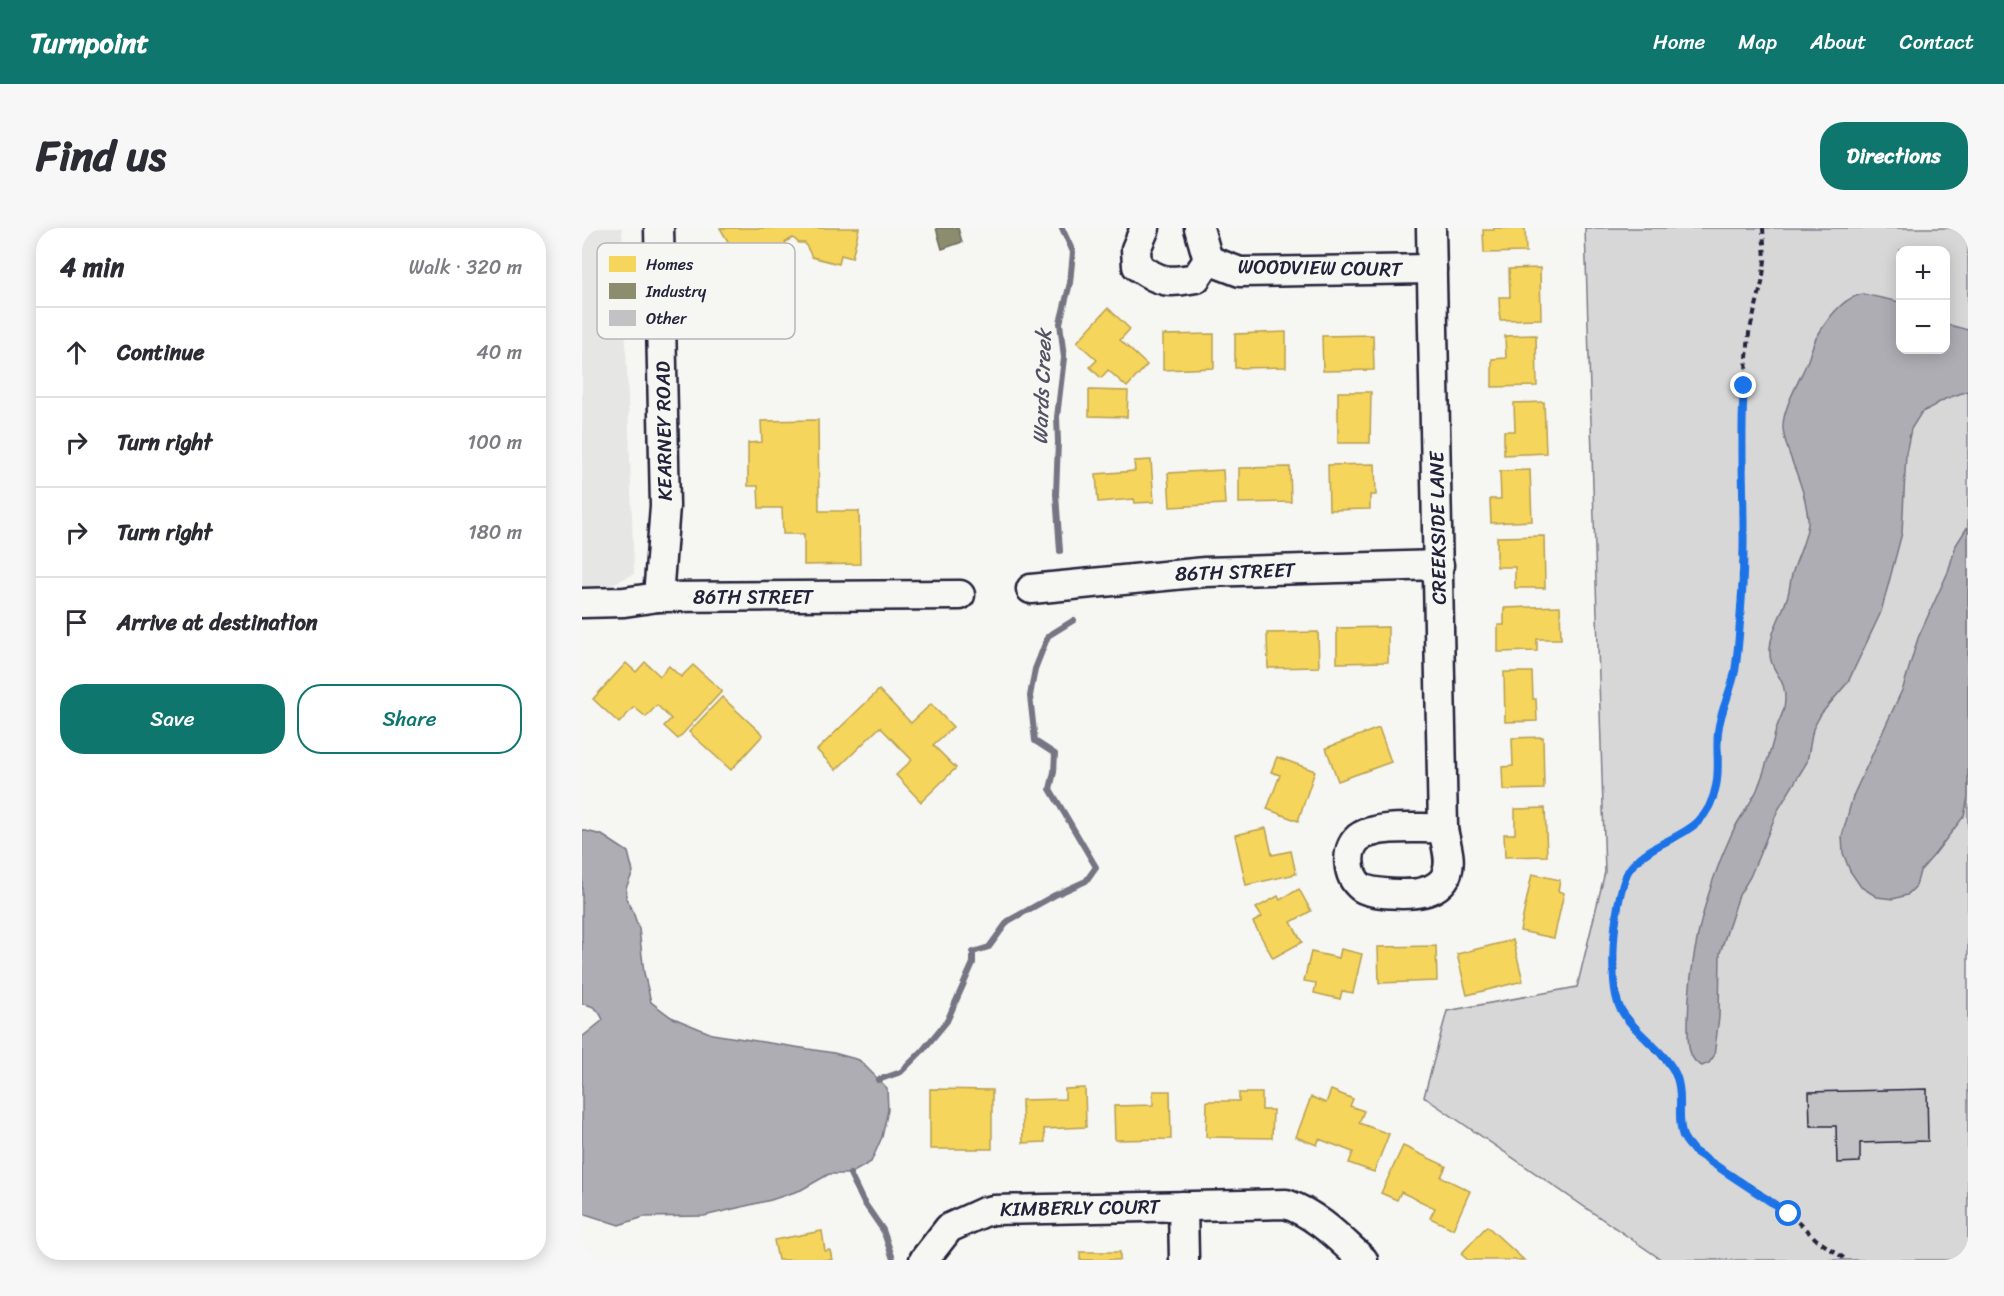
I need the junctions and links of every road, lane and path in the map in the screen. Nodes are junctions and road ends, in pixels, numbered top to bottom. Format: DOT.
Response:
graph roads {
  1 [pos="659,228"];
  2 [pos="1145,228"];
  3 [pos="1199,228"];
  4 [pos="1431,228"];
  5 [pos="1763,228"];
  6 [pos="659,243"];
  7 [pos="1208,260"];
  8 [pos="1432,269"];
  9 [pos="661,339"];
  10 [pos="1439,565"];
  11 [pos="1031,590"];
  12 [pos="960,595"];
  13 [pos="658,597"];
  14 [pos="582,603"];
  15 [pos="1443,828"];
  16 [pos="1183,1206"];
  17 [pos="924,1260"];
  18 [pos="1184,1260"];
  19 [pos="1363,1260"];
  20 [pos="1847,1260"];
  1 -- 6 [label="street, KEARNEY ROAD"];
  2 -- 7 [label="street"];
  3 -- 7 [label="street"];
  4 -- 8 [label="street, CREEKSIDE LANE"];
  5 -- 20 [label="path"];
  7 -- 8 [label="street, WOODVIEW COURT"];
  8 -- 10 [label="street, CREEKSIDE LANE"];
  9 -- 13 [label="street, KEARNEY ROAD"];
  10 -- 11 [label="street, 86TH STREET"];
  10 -- 15 [label="street, CREEKSIDE LANE"];
  12 -- 13 [label="street, 86TH STREET"];
  13 -- 14 [label="street, 86TH STREET"];
  16 -- 17 [label="street, KIMBERLY COURT"];
  16 -- 18 [label="street"];
  16 -- 19 [label="street, KIMBERLY COURT"];
}
